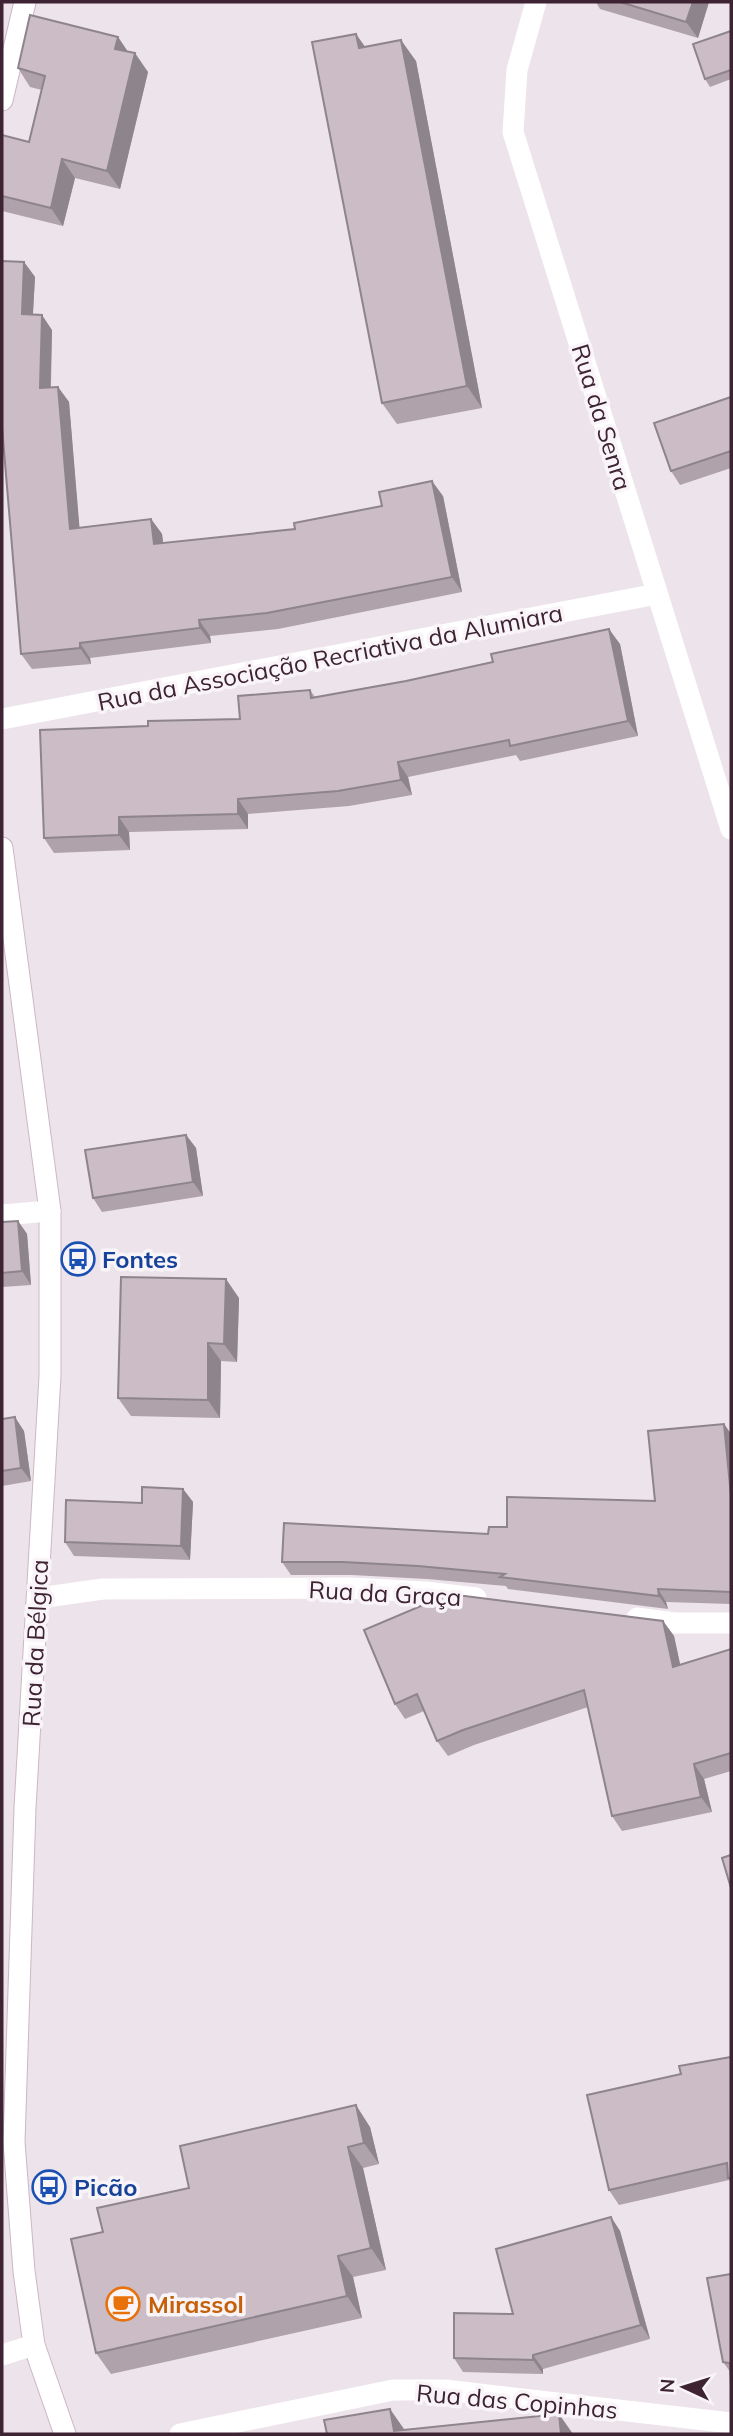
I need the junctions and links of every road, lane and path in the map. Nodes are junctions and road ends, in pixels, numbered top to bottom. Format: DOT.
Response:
graph roads {
  1 [pos="26,2"];
  2 [pos="536,2"];
  3 [pos="2,100"];
  4 [pos="657,594"];
  5 [pos="2,719"];
  6 [pos="731,829"];
  7 [pos="2,848"];
  8 [pos="50,1211"];
  9 [pos="2,1215"];
  10 [pos="39,1598"];
  11 [pos="495,1601"];
  12 [pos="620,1616"];
  13 [pos="731,1623"];
  14 [pos="34,2345"];
  15 [pos="2,2355"];
  16 [pos="731,2423"];
  17 [pos="65,2434"];
  18 [pos="180,2434"];
  1 -- 3 [label="street"];
  2 -- 4 [label="street, Rua da Senra"];
  4 -- 5 [label="street, Rua da Associação Recriativa da Alumiara"];
  4 -- 6 [label="street, Rua da Senra"];
  7 -- 8 [label="street, Rua da Bélgica"];
  8 -- 9 [label="street"];
  8 -- 10 [label="street, Rua da Bélgica"];
  10 -- 11 [label="street, Rua da Graça"];
  10 -- 14 [label="street, Rua da Bélgica"];
  12 -- 13 [label="street"];
  14 -- 15 [label="street"];
  14 -- 17 [label="street, Rua da Bélgica"];
  16 -- 18 [label="street, Rua das Copinhas"];
}
